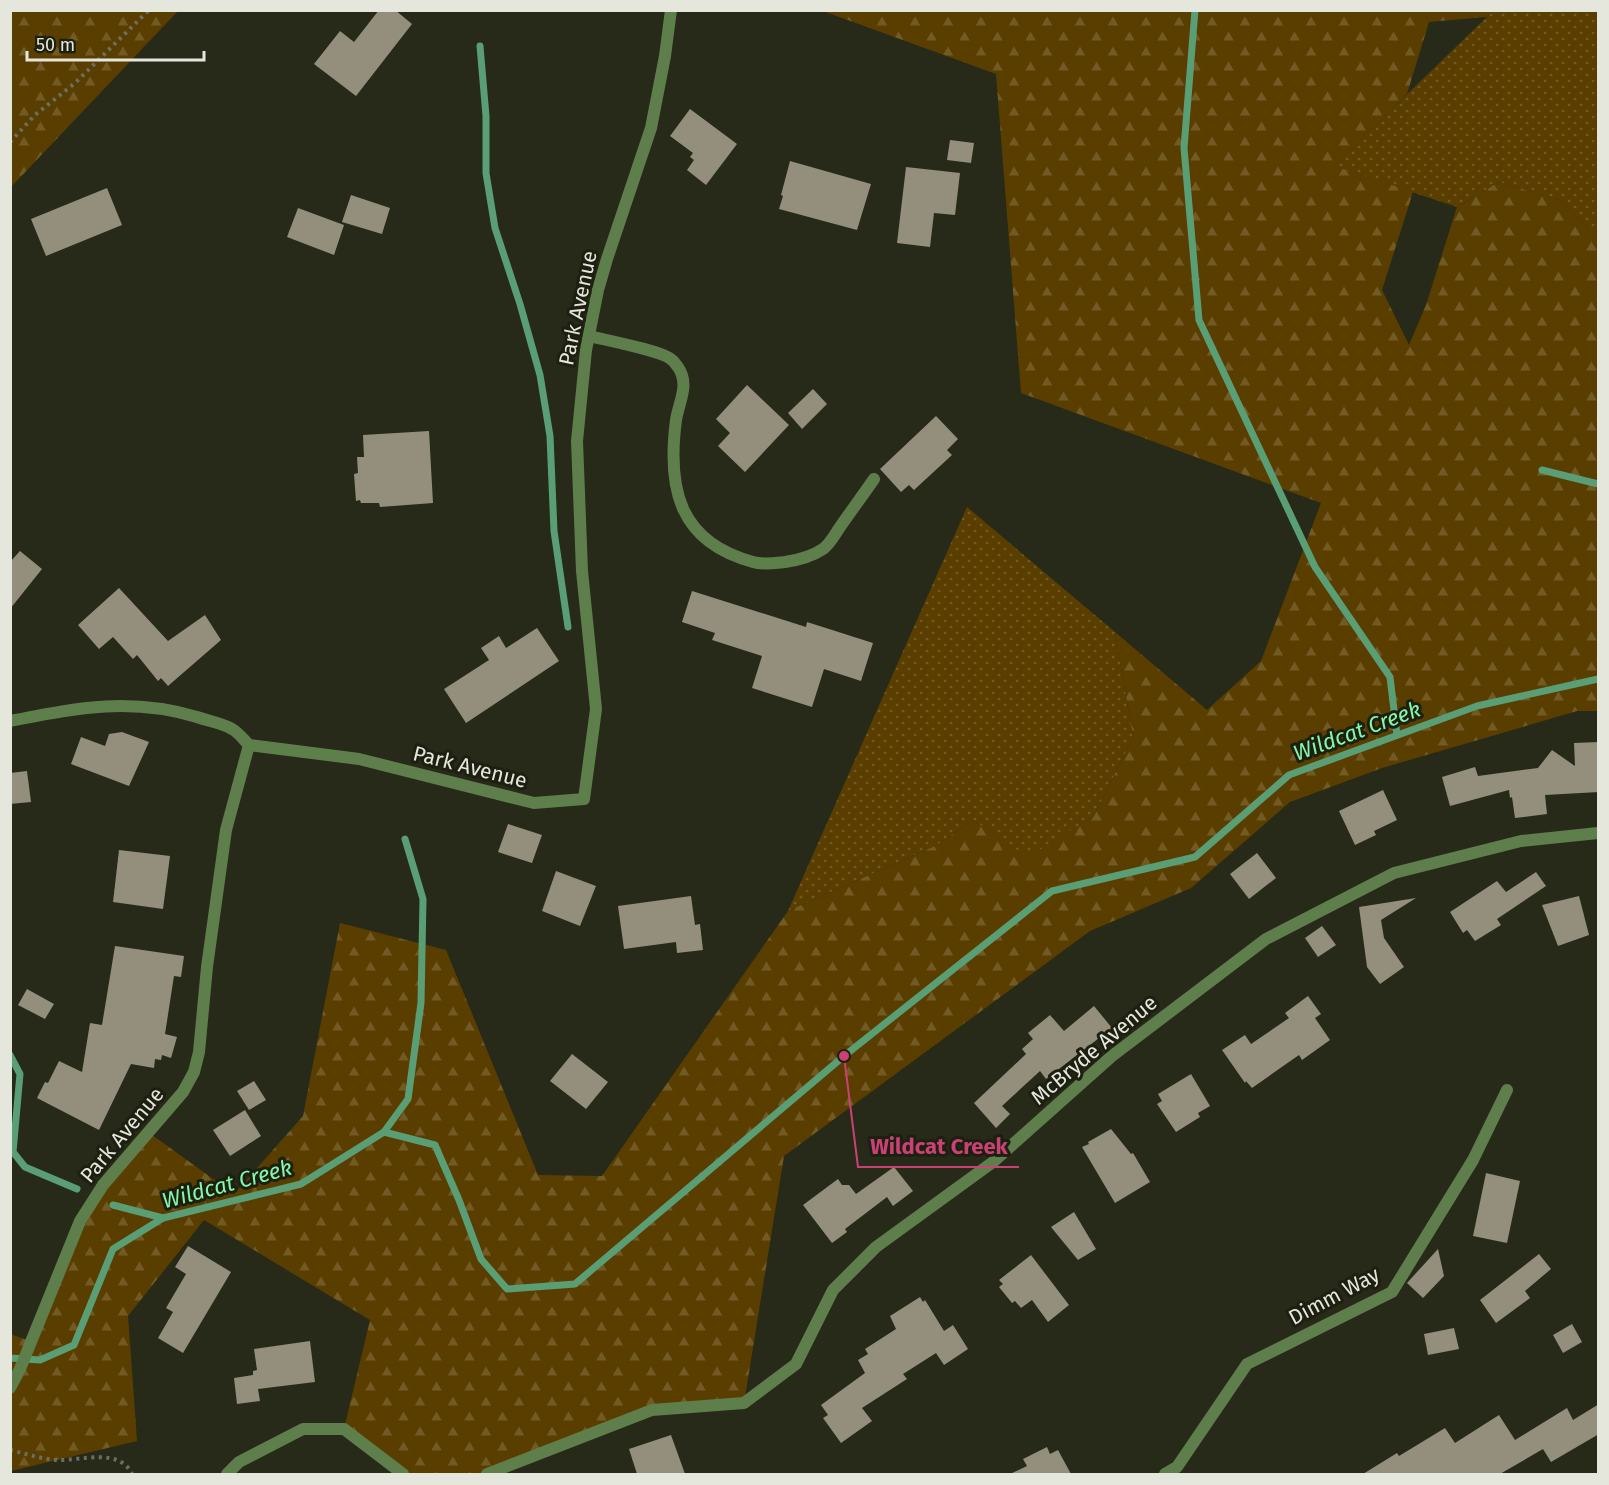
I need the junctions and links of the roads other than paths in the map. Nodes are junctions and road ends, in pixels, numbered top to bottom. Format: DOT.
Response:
graph roads {
  1 [pos="670,10"];
  2 [pos="589,336"];
  3 [pos="874,479"];
  4 [pos="10,721"];
  5 [pos="249,745"];
  6 [pos="1599,833"];
  7 [pos="1507,1090"];
  8 [pos="10,1388"];
  9 [pos="227,1474"];
  10 [pos="403,1474"];
  11 [pos="487,1474"];
  12 [pos="1165,1474"];
  1 -- 2 [label="street, Park Avenue"];
  2 -- 3 [label="street"];
  2 -- 5 [label="street, Park Avenue"];
  4 -- 5 [label="street"];
  5 -- 8 [label="street, Park Avenue"];
  6 -- 11 [label="street, McBryde Avenue"];
  7 -- 12 [label="street, Dimm Way"];
  9 -- 10 [label="street"];
}
